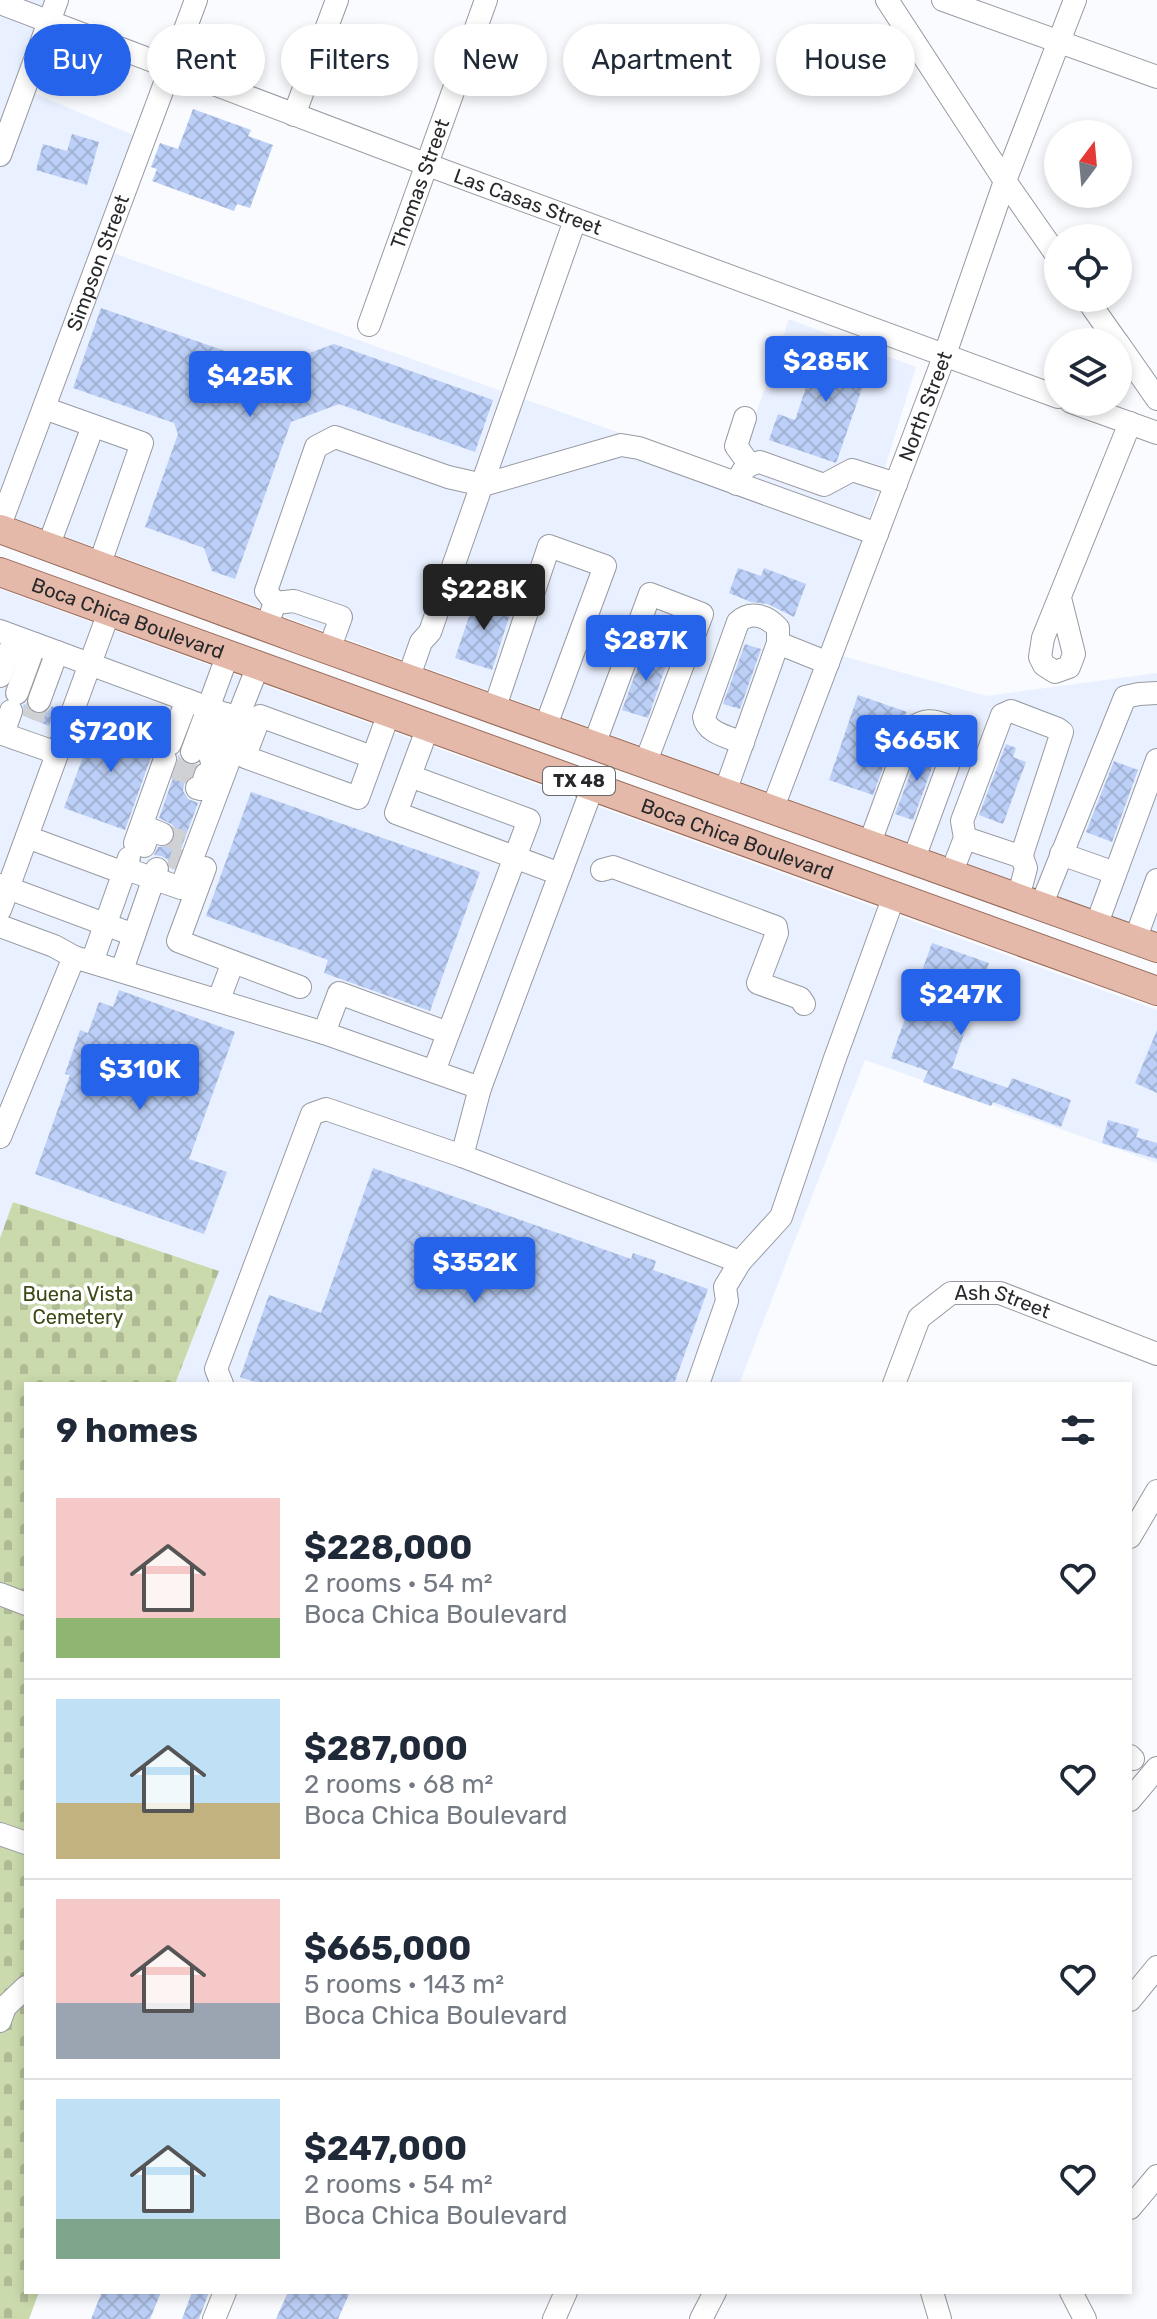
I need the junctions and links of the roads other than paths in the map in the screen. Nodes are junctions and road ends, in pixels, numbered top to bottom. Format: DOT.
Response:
graph roads {
  1 [pos="57,0"];
  2 [pos="196,0"];
  3 [pos="337,0"];
  4 [pos="486,0"];
  5 [pos="887,0"];
  6 [pos="943,0"];
  7 [pos="1075,0"];
  8 [pos="0,3"];
  9 [pos="49,22"];
  10 [pos="187,24"];
  11 [pos="1059,42"];
  12 [pos="147,60"];
  13 [pos="1157,77"];
  14 [pos="160,96"];
  15 [pos="243,96"];
  16 [pos="294,115"];
  17 [pos="0,155"];
  18 [pos="428,165"];
  19 [pos="1005,181"];
  20 [pos="575,220"];
  21 [pos="1044,237"];
  22 [pos="369,325"];
  23 [pos="944,357"];
  24 [pos="1132,363"];
  25 [pos="1044,392"];
  26 [pos="1157,399"];
  27 [pos="44,408"];
  28 [pos="1110,416"];
  29 [pos="745,418"];
  30 [pos="1130,423"];
  31 [pos="93,426"];
  32 [pos="1157,433"];
  33 [pos="749,464"];
  34 [pos="737,484"];
  35 [pos="896,484"];
  36 [pos="483,485"];
  37 [pos="824,485"];
  38 [pos="815,512"];
  39 [pos="0,527"];
  40 [pos="877,534"];
  41 [pos="48,547"];
  42 [pos="99,566"];
  43 [pos="0,572"];
  44 [pos="1060,598"];
  45 [pos="109,612"];
  46 [pos="271,615"];
  47 [pos="17,637"];
  48 [pos="778,643"];
  49 [pos="57,652"];
  50 [pos="228,654"];
  51 [pos="828,663"];
  52 [pos="89,664"];
  53 [pos="258,666"];
  54 [pos="0,676"];
  55 [pos="408,679"];
  56 [pos="1157,693"];
  57 [pos="25,706"];
  58 [pos="212,709"];
  59 [pos="494,710"];
  60 [pos="389,713"];
  61 [pos="428,727"];
  62 [pos="545,728"];
  63 [pos="9,736"];
  64 [pos="743,743"];
  65 [pos="594,745"];
  66 [pos="486,748"];
  67 [pos="57,753"];
  68 [pos="245,757"];
  69 [pos="372,757"];
  70 [pos="1157,760"];
  71 [pos="645,764"];
  72 [pos="184,765"];
  73 [pos="410,776"];
  74 [pos="593,786"];
  75 [pos="725,792"];
  76 [pos="772,810"];
  77 [pos="27,837"];
  78 [pos="965,838"];
  79 [pos="869,845"];
  80 [pos="779,854"];
  81 [pos="1061,854"];
  82 [pos="515,857"];
  83 [pos="1022,857"];
  84 [pos="913,861"];
  85 [pos="149,863"];
  86 [pos="602,870"];
  87 [pos="1115,873"];
  88 [pos="560,874"];
  89 [pos="951,874"];
  90 [pos="1157,880"];
  91 [pos="4,887"];
  92 [pos="894,896"];
  93 [pos="1030,902"];
  94 [pos="0,910"];
  95 [pos="1084,921"];
  96 [pos="105,924"];
  97 [pos="0,926"];
  98 [pos="134,935"];
  99 [pos="1146,944"];
  100 [pos="83,959"];
  101 [pos="233,962"];
  102 [pos="122,970"];
  103 [pos="300,987"];
  104 [pos="1157,991"];
  105 [pos="219,999"];
  106 [pos="804,1004"];
  107 [pos="324,1033"];
  108 [pos="448,1033"];
  109 [pos="434,1071"];
  110 [pos="480,1088"];
  111 [pos="0,1137"];
  112 [pos="462,1156"];
  113 [pos="740,1262"];
  114 [pos="1157,1354"];
  115 [pos="221,1382"];
  116 [pos="699,1382"];
  117 [pos="895,1382"];
  118 [pos="1157,1491"];
  119 [pos="1132,1534"];
  120 [pos="0,1594"];
  121 [pos="24,1603"];
  122 [pos="1157,1768"];
  123 [pos="1132,1798"];
  124 [pos="0,1834"];
  125 [pos="24,1842"];
  126 [pos="1157,1967"];
  127 [pos="24,1989"];
  128 [pos="1132,1998"];
  129 [pos="0,2021"];
  130 [pos="1157,2176"];
  131 [pos="1132,2206"];
  132 [pos="224,2294"];
  133 [pos="565,2294"];
  134 [pos="714,2294"];
  135 [pos="933,2294"];
  136 [pos="1072,2294"];
  137 [pos="214,2319"];
  138 [pos="554,2319"];
  139 [pos="701,2319"];
  140 [pos="940,2319"];
  141 [pos="1085,2319"];
  1 -- 9 [label="street"];
  2 -- 10 [label="street, Simpson Street"];
  3 -- 16 [label="street"];
  4 -- 18 [label="street, Thomas Street"];
  5 -- 19 [label="street"];
  6 -- 11 [label="street"];
  7 -- 11 [label="street, North Street"];
  8 -- 9 [label="street, Las Casas Street"];
  9 -- 12 [label="street, Las Casas Street"];
  9 -- 17 [label="street"];
  11 -- 13 [label="street"];
  11 -- 19 [label="street, North Street"];
  14 -- 27 [label="street, Simpson Street"];
  15 -- 16 [label="street, Las Casas Street"];
  16 -- 18 [label="street, Las Casas Street"];
  18 -- 20 [label="street, Las Casas Street"];
  18 -- 22 [label="street, Thomas Street"];
  19 -- 21 [label="street"];
  19 -- 23 [label="street, North Street"];
  20 -- 23 [label="street, Las Casas Street"];
  20 -- 36 [label="street"];
  23 -- 25 [label="street, Las Casas Street"];
  23 -- 35 [label="street, North Street"];
  24 -- 26 [label="street"];
  27 -- 31 [label="street"];
  27 -- 39 [label="street, Simpson Street"];
  28 -- 30 [label="street"];
  29 -- 33 [label="street"];
  30 -- 32 [label="street"];
  30 -- 44 [label="street"];
  31 -- 41 [label="street"];
  31 -- 42 [label="street"];
  33 -- 34 [label="street"];
  33 -- 37 [label="street"];
  34 -- 36 [label="street"];
  34 -- 38 [label="street"];
  35 -- 37 [label="street"];
  35 -- 40 [label="street, North Street"];
  36 -- 46 [label="street"];
  36 -- 55 [label="street"];
  37 -- 38 [label="street"];
  38 -- 40 [label="street"];
  39 -- 41 [label="main road, Boca Chica Boulevard / TX 48"];
  40 -- 51 [label="street, North Street"];
  41 -- 42 [label="main road, Boca Chica Boulevard / TX 48"];
  42 -- 46 [label="main road, Boca Chica Boulevard / TX 48"];
  43 -- 45 [label="main road, Boca Chica Boulevard / TX 48"];
  45 -- 50 [label="main road, Boca Chica Boulevard / TX 48"];
  45 -- 52 [label="street"];
  46 -- 55 [label="main road, Boca Chica Boulevard / TX 48"];
  47 -- 49 [label="street"];
  47 -- 54 [label="street"];
  47 -- 57 [label="street"];
  48 -- 51 [label="street"];
  48 -- 64 [label="street"];
  48 -- 64 [label="street"];
  49 -- 52 [label="street"];
  49 -- 57 [label="street"];
  50 -- 53 [label="main road, Boca Chica Boulevard / TX 48"];
  50 -- 58 [label="street"];
  51 -- 76 [label="street, North Street"];
  52 -- 58 [label="street"];
  52 -- 67 [label="street"];
  53 -- 58 [label="street"];
  53 -- 60 [label="main road, Boca Chica Boulevard / TX 48"];
  55 -- 59 [label="main road, Boca Chica Boulevard / TX 48"];
  56 -- 81 [label="street"];
  57 -- 63 [label="street"];
  58 -- 72 [label="street"];
  58 -- 72 [label="street"];
  58 -- 85 [label="street"];
  59 -- 62 [label="main road, Boca Chica Boulevard / TX 48"];
  59 -- 62 [label="street"];
  60 -- 61 [label="main road, Boca Chica Boulevard / TX 48"];
  60 -- 69 [label="street"];
  61 -- 66 [label="main road, Boca Chica Boulevard / TX 48"];
  61 -- 73 [label="street"];
  62 -- 65 [label="main road, Boca Chica Boulevard / TX 48"];
  63 -- 67 [label="street"];
  64 -- 75 [label="street"];
  65 -- 71 [label="main road, Boca Chica Boulevard / TX 48"];
  65 -- 71 [label="street"];
  66 -- 74 [label="main road, Boca Chica Boulevard / TX 48"];
  66 -- 76 [label="main road"];
  67 -- 77 [label="street"];
  68 -- 69 [label="street"];
  68 -- 69 [label="street"];
  68 -- 101 [label="street"];
  70 -- 87 [label="street"];
  71 -- 75 [label="main road, Boca Chica Boulevard / TX 48"];
  72 -- 85 [label="street"];
  73 -- 82 [label="street"];
  73 -- 82 [label="street"];
  74 -- 80 [label="main road, Boca Chica Boulevard / TX 48"];
  74 -- 88 [label="street"];
  75 -- 76 [label="main road, Boca Chica Boulevard / TX 48"];
  76 -- 79 [label="main road, Boca Chica Boulevard / TX 48"];
  77 -- 85 [label="street"];
  77 -- 91 [label="street"];
  78 -- 83 [label="street"];
  78 -- 83 [label="street"];
  78 -- 89 [label="street"];
  79 -- 84 [label="main road, Boca Chica Boulevard / TX 48"];
  79 -- 84 [label="street"];
  80 -- 92 [label="main road, Boca Chica Boulevard / TX 48"];
  80 -- 95 [label="main road"];
  81 -- 87 [label="street"];
  81 -- 93 [label="street"];
  82 -- 88 [label="street"];
  82 -- 108 [label="street"];
  83 -- 93 [label="street"];
  84 -- 89 [label="main road, Boca Chica Boulevard / TX 48"];
  85 -- 96 [label="street"];
  85 -- 98 [label="street"];
  86 -- 106 [label="street"];
  87 -- 95 [label="street"];
  88 -- 110 [label="street"];
  89 -- 93 [label="main road, Boca Chica Boulevard / TX 48"];
  90 -- 99 [label="street"];
  91 -- 94 [label="street"];
  91 -- 96 [label="street"];
  92 -- 104 [label="main road, Boca Chica Boulevard / TX 48"];
  92 -- 113 [label="street"];
  93 -- 95 [label="main road, Boca Chica Boulevard / TX 48"];
  95 -- 99 [label="main road, Boca Chica Boulevard / TX 48"];
  96 -- 98 [label="street"];
  96 -- 100 [label="street"];
  97 -- 100 [label="street"];
  98 -- 102 [label="street"];
  100 -- 102 [label="street"];
  100 -- 111 [label="street"];
  101 -- 103 [label="street"];
  101 -- 105 [label="street"];
  102 -- 105 [label="street"];
  105 -- 107 [label="street"];
  107 -- 108 [label="street"];
  107 -- 109 [label="street"];
  108 -- 109 [label="street"];
  109 -- 110 [label="street"];
  110 -- 112 [label="street"];
  112 -- 113 [label="street"];
  112 -- 115 [label="street"];
  113 -- 116 [label="street"];
  114 -- 117 [label="street, Ash Street"];
  118 -- 119 [label="street"];
  120 -- 121 [label="street"];
  122 -- 123 [label="street"];
  124 -- 125 [label="street"];
  126 -- 128 [label="street"];
  127 -- 129 [label="street"];
  130 -- 131 [label="street"];
  132 -- 137 [label="street"];
  133 -- 138 [label="street"];
  134 -- 139 [label="street"];
  135 -- 140 [label="street"];
  136 -- 141 [label="street"];
}
